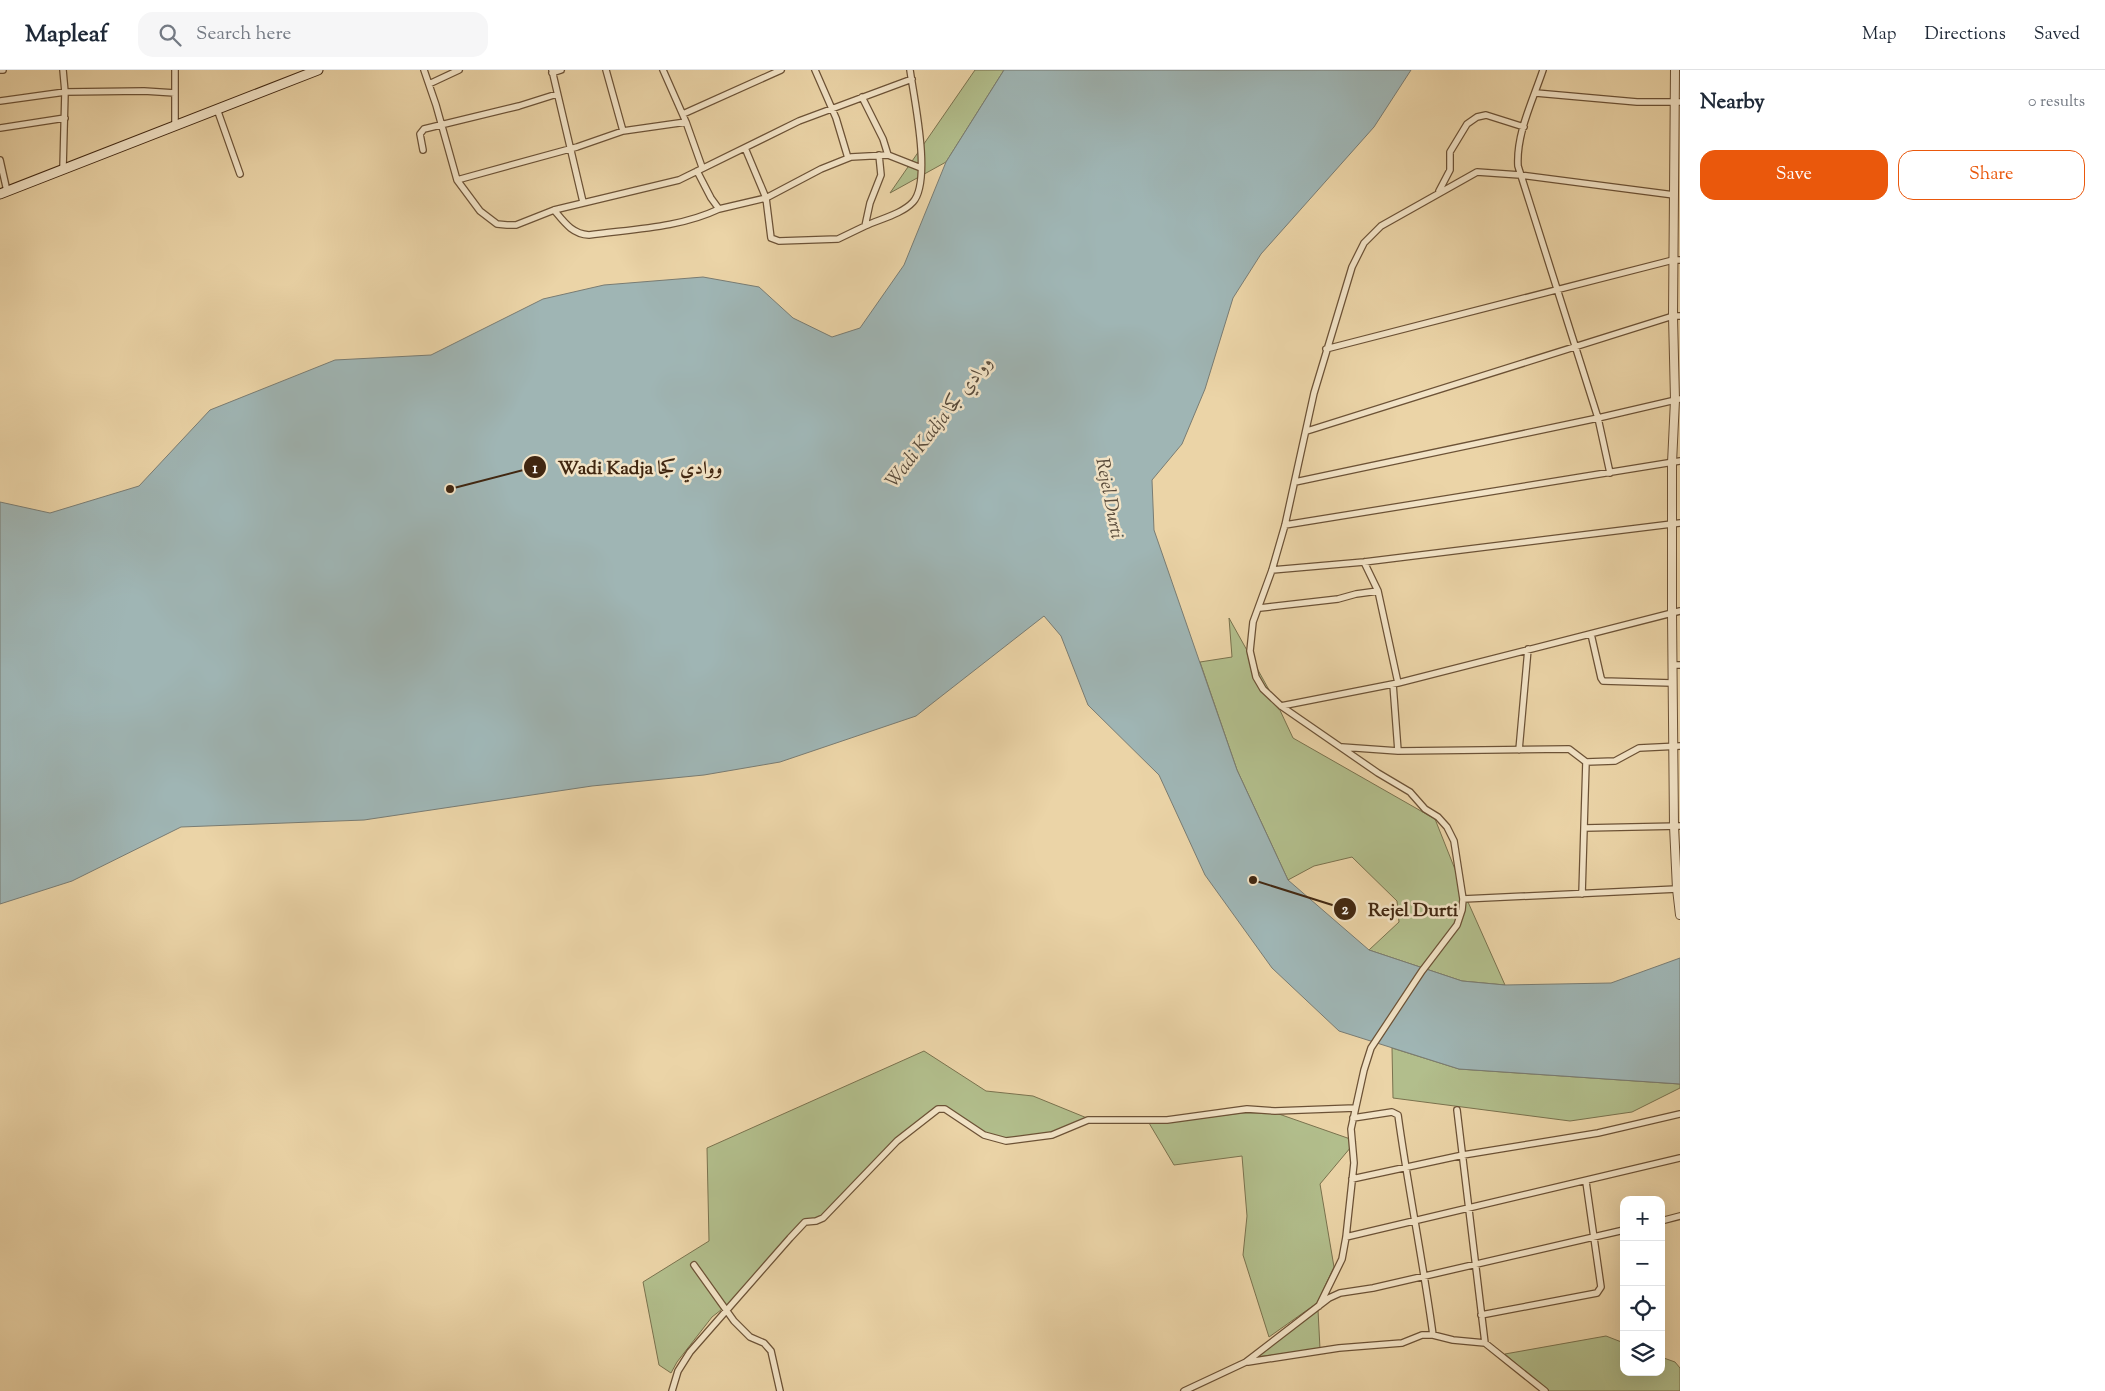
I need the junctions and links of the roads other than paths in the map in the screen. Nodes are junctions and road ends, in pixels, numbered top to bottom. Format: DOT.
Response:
graph roads {
  1 [pos="63,70"];
  2 [pos="175,70"];
  3 [pos="318,70"];
  4 [pos="424,70"];
  5 [pos="459,70"];
  6 [pos="561,70"];
  7 [pos="606,70"];
  8 [pos="663,70"];
  9 [pos="781,70"];
  10 [pos="815,70"];
  11 [pos="910,70"];
  12 [pos="1543,70"];
  13 [pos="1675,70"];
  14 [pos="552,71"];
  15 [pos="912,79"];
  16 [pos="430,84"];
  17 [pos="65,92"];
  18 [pos="175,93"];
  19 [pos="1536,93"];
  20 [pos="556,94"];
  21 [pos="862,97"];
  22 [pos="0,102"];
  23 [pos="1678,102"];
  24 [pos="831,108"];
  25 [pos="217,109"];
  26 [pos="683,114"];
  27 [pos="65,118"];
  28 [pos="686,122"];
  29 [pos="442,124"];
  30 [pos="175,125"];
  31 [pos="1524,127"];
  32 [pos="0,128"];
  33 [pos="623,131"];
  34 [pos="1677,145"];
  35 [pos="745,148"];
  36 [pos="570,149"];
  37 [pos="423,150"];
  38 [pos="879,155"];
  39 [pos="888,155"];
  40 [pos="848,158"];
  41 [pos="0,160"];
  42 [pos="63,168"];
  43 [pos="921,168"];
  44 [pos="699,169"];
  45 [pos="240,174"];
  46 [pos="1520,174"];
  47 [pos="457,180"];
  48 [pos="1439,192"];
  49 [pos="3,193"];
  50 [pos="1674,195"];
  51 [pos="766,198"];
  52 [pos="583,202"];
  53 [pos="719,209"];
  54 [pos="554,210"];
  55 [pos="865,226"];
  56 [pos="1676,260"];
  57 [pos="1556,289"];
  58 [pos="1676,316"];
  59 [pos="1574,346"];
  60 [pos="1326,349"];
  61 [pos="1678,400"];
  62 [pos="1598,418"];
  63 [pos="1307,431"];
  64 [pos="1676,462"];
  65 [pos="1610,473"];
  66 [pos="1295,482"];
  67 [pos="1676,524"];
  68 [pos="1285,526"];
  69 [pos="1364,562"];
  70 [pos="1272,570"];
  71 [pos="1378,591"];
  72 [pos="1260,608"];
  73 [pos="1676,612"];
  74 [pos="1591,634"];
  75 [pos="1528,649"];
  76 [pos="1676,665"];
  77 [pos="1396,683"];
  78 [pos="1672,683"];
  79 [pos="1281,706"];
  80 [pos="1676,746"];
  81 [pos="1340,747"];
  82 [pos="1519,750"];
  83 [pos="1398,751"];
  84 [pos="1586,762"];
  85 [pos="1677,826"];
  86 [pos="1584,828"];
  87 [pos="1676,889"];
  88 [pos="1582,894"];
  89 [pos="1463,900"];
  90 [pos="1680,915"];
  91 [pos="1355,1108"];
  92 [pos="1457,1110"];
  93 [pos="1680,1114"];
  94 [pos="1353,1118"];
  95 [pos="1463,1155"];
  96 [pos="1680,1158"];
  97 [pos="1405,1166"];
  98 [pos="1352,1179"];
  99 [pos="1586,1182"];
  100 [pos="1469,1210"];
  101 [pos="1680,1216"];
  102 [pos="1665,1220"];
  103 [pos="1416,1222"];
  104 [pos="1620,1231"];
  105 [pos="1346,1237"];
  106 [pos="1595,1237"];
  107 [pos="1476,1263"];
  108 [pos="694,1265"];
  109 [pos="1425,1276"];
  110 [pos="1319,1306"];
  111 [pos="726,1311"];
  112 [pos="1481,1315"];
  113 [pos="1432,1335"];
  114 [pos="1485,1343"];
  115 [pos="1246,1362"];
  116 [pos="672,1391"];
  117 [pos="780,1391"];
  118 [pos="1184,1391"];
  119 [pos="1545,1391"];
  1 -- 17 [label="street"];
  2 -- 18 [label="street"];
  3 -- 25 [label="main road"];
  4 -- 16 [label="street"];
  5 -- 16 [label="street"];
  6 -- 14 [label="street"];
  7 -- 33 [label="street"];
  8 -- 26 [label="street"];
  9 -- 26 [label="street"];
  10 -- 24 [label="street"];
  11 -- 15 [label="street"];
  12 -- 19 [label="street"];
  13 -- 23 [label="street"];
  14 -- 20 [label="street"];
  15 -- 21 [label="street"];
  15 -- 43 [label="street"];
  16 -- 29 [label="street"];
  17 -- 18 [label="street"];
  17 -- 22 [label="street"];
  17 -- 27 [label="street"];
  18 -- 30 [label="street"];
  19 -- 23 [label="street"];
  19 -- 31 [label="street"];
  20 -- 29 [label="street"];
  20 -- 36 [label="street"];
  21 -- 24 [label="street"];
  21 -- 39 [label="street"];
  23 -- 34 [label="street"];
  24 -- 35 [label="street"];
  24 -- 40 [label="street"];
  25 -- 30 [label="main road"];
  25 -- 45 [label="street"];
  26 -- 28 [label="street"];
  27 -- 32 [label="street"];
  27 -- 42 [label="street"];
  28 -- 33 [label="street"];
  28 -- 44 [label="street"];
  29 -- 37 [label="street"];
  29 -- 47 [label="street"];
  30 -- 42 [label="main road"];
  31 -- 46 [label="street"];
  31 -- 48 [label="street"];
  33 -- 36 [label="street"];
  34 -- 50 [label="street"];
  35 -- 44 [label="street"];
  35 -- 51 [label="street"];
  36 -- 47 [label="street"];
  36 -- 52 [label="street"];
  38 -- 39 [label="street"];
  38 -- 40 [label="street"];
  38 -- 55 [label="street"];
  39 -- 43 [label="street"];
  40 -- 51 [label="street"];
  41 -- 49 [label="street"];
  42 -- 49 [label="main road"];
  43 -- 55 [label="street"];
  44 -- 52 [label="street"];
  44 -- 53 [label="street"];
  46 -- 48 [label="street"];
  46 -- 50 [label="street"];
  46 -- 57 [label="street"];
  47 -- 54 [label="street"];
  48 -- 60 [label="street"];
  50 -- 56 [label="street"];
  51 -- 53 [label="street"];
  51 -- 55 [label="street"];
  52 -- 54 [label="street"];
  53 -- 54 [label="street"];
  56 -- 57 [label="street"];
  56 -- 58 [label="street"];
  57 -- 59 [label="street"];
  57 -- 60 [label="street"];
  58 -- 59 [label="street"];
  58 -- 61 [label="street"];
  59 -- 62 [label="street"];
  59 -- 63 [label="street"];
  60 -- 63 [label="street"];
  61 -- 62 [label="street"];
  61 -- 64 [label="street"];
  62 -- 65 [label="street"];
  62 -- 66 [label="street"];
  63 -- 66 [label="street"];
  64 -- 65 [label="street"];
  64 -- 67 [label="street"];
  65 -- 68 [label="street"];
  66 -- 68 [label="street"];
  67 -- 69 [label="street"];
  67 -- 73 [label="street"];
  68 -- 70 [label="street"];
  69 -- 70 [label="street"];
  69 -- 71 [label="street"];
  70 -- 72 [label="street"];
  71 -- 72 [label="street"];
  71 -- 77 [label="street"];
  72 -- 79 [label="street"];
  73 -- 74 [label="street"];
  73 -- 76 [label="street"];
  74 -- 75 [label="street"];
  74 -- 78 [label="street"];
  75 -- 77 [label="street"];
  75 -- 82 [label="street"];
  76 -- 78 [label="street"];
  77 -- 79 [label="street"];
  77 -- 83 [label="street"];
  78 -- 80 [label="street"];
  79 -- 81 [label="street"];
  80 -- 84 [label="street"];
  80 -- 85 [label="street"];
  81 -- 83 [label="street"];
  81 -- 89 [label="street"];
  82 -- 83 [label="street"];
  82 -- 84 [label="street"];
  84 -- 86 [label="street"];
  85 -- 86 [label="street"];
  85 -- 87 [label="street"];
  86 -- 88 [label="street"];
  87 -- 88 [label="street"];
  87 -- 90 [label="street"];
  88 -- 89 [label="street"];
  89 -- 91 [label="street"];
  91 -- 94 [label="street"];
  91 -- 111 [label="street"];
  92 -- 95 [label="street"];
  93 -- 95 [label="street"];
  94 -- 97 [label="street"];
  94 -- 98 [label="street"];
  95 -- 97 [label="street"];
  95 -- 100 [label="street"];
  96 -- 99 [label="street"];
  97 -- 98 [label="street"];
  97 -- 103 [label="street"];
  98 -- 105 [label="street"];
  99 -- 100 [label="street"];
  99 -- 106 [label="street"];
  100 -- 103 [label="street"];
  100 -- 107 [label="street"];
  101 -- 102 [label="street"];
  103 -- 105 [label="street"];
  103 -- 109 [label="street"];
  104 -- 106 [label="street"];
  105 -- 110 [label="street"];
  106 -- 107 [label="street"];
  106 -- 112 [label="street"];
  107 -- 109 [label="street"];
  107 -- 112 [label="street"];
  108 -- 111 [label="street"];
  109 -- 110 [label="street"];
  109 -- 113 [label="street"];
  110 -- 115 [label="street"];
  111 -- 116 [label="street"];
  111 -- 117 [label="street"];
  112 -- 114 [label="street"];
  113 -- 114 [label="street"];
  113 -- 115 [label="street"];
  114 -- 119 [label="street"];
  115 -- 118 [label="street"];
}
